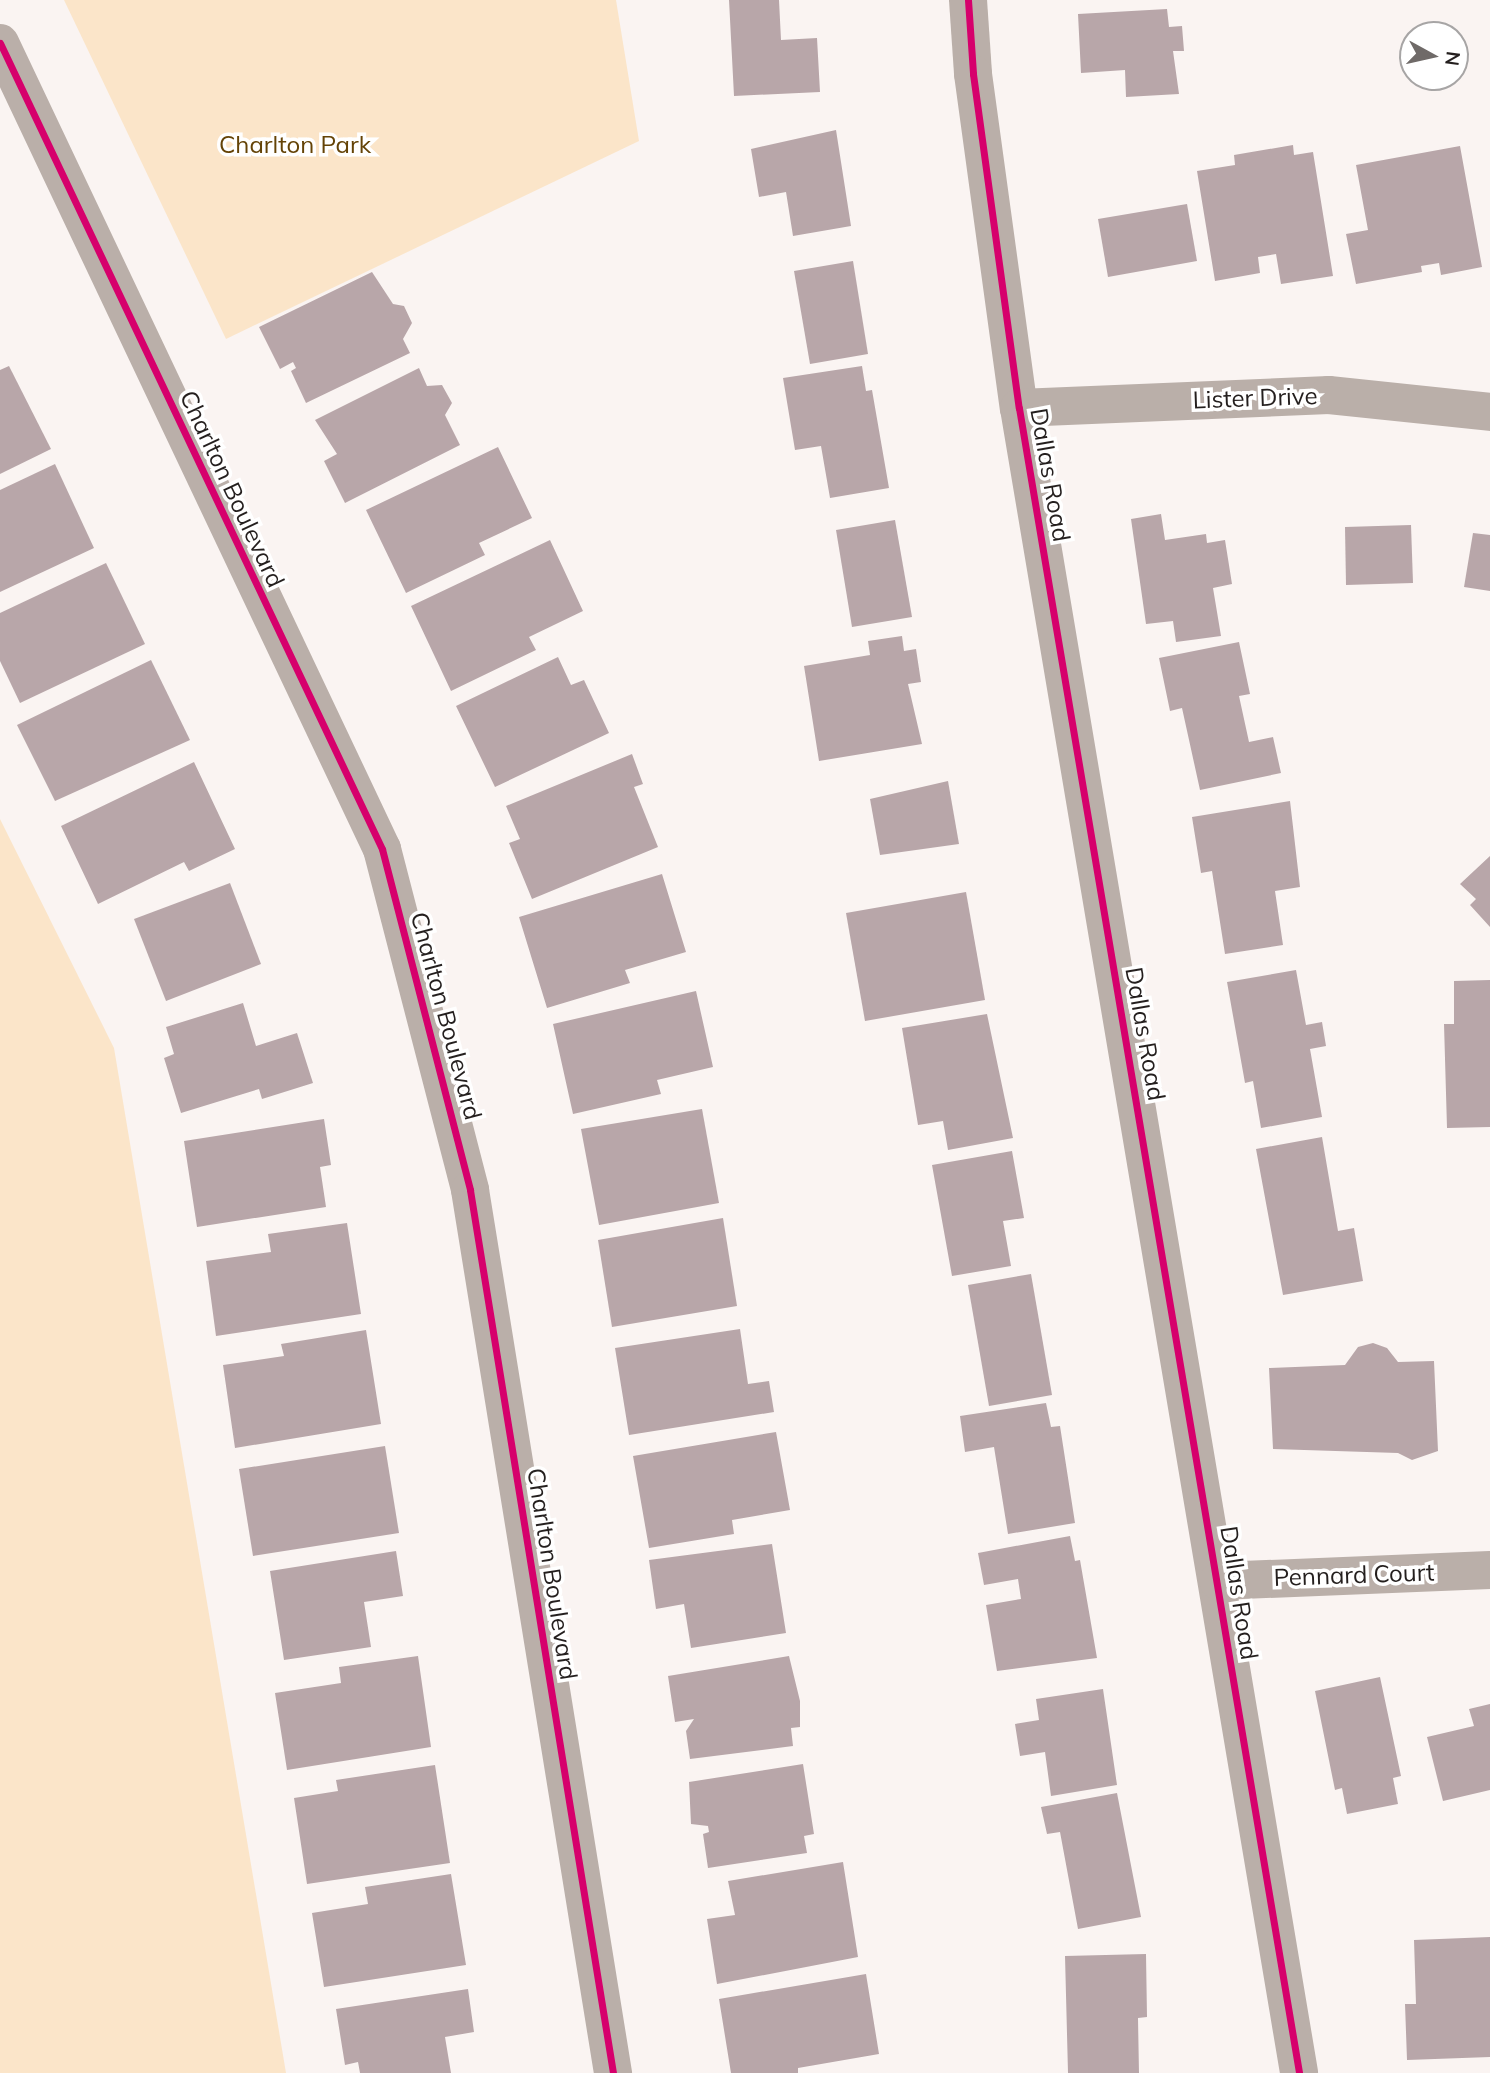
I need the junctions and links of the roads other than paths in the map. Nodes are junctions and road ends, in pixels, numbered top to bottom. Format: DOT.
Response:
graph roads {
  1 [pos="968,0"];
  2 [pos="0,43"];
  3 [pos="1019,408"];
  4 [pos="1490,412"];
  5 [pos="1490,1570"];
  6 [pos="1218,1581"];
  7 [pos="612,2073"];
  8 [pos="1299,2073"];
  1 -- 3 [label="street, Dallas Road"];
  2 -- 7 [label="street, Charlton Boulevard"];
  3 -- 4 [label="street, Lister Drive"];
  3 -- 6 [label="street, Dallas Road"];
  5 -- 6 [label="street, Pennard Court"];
  6 -- 8 [label="street, Dallas Road"];
}
